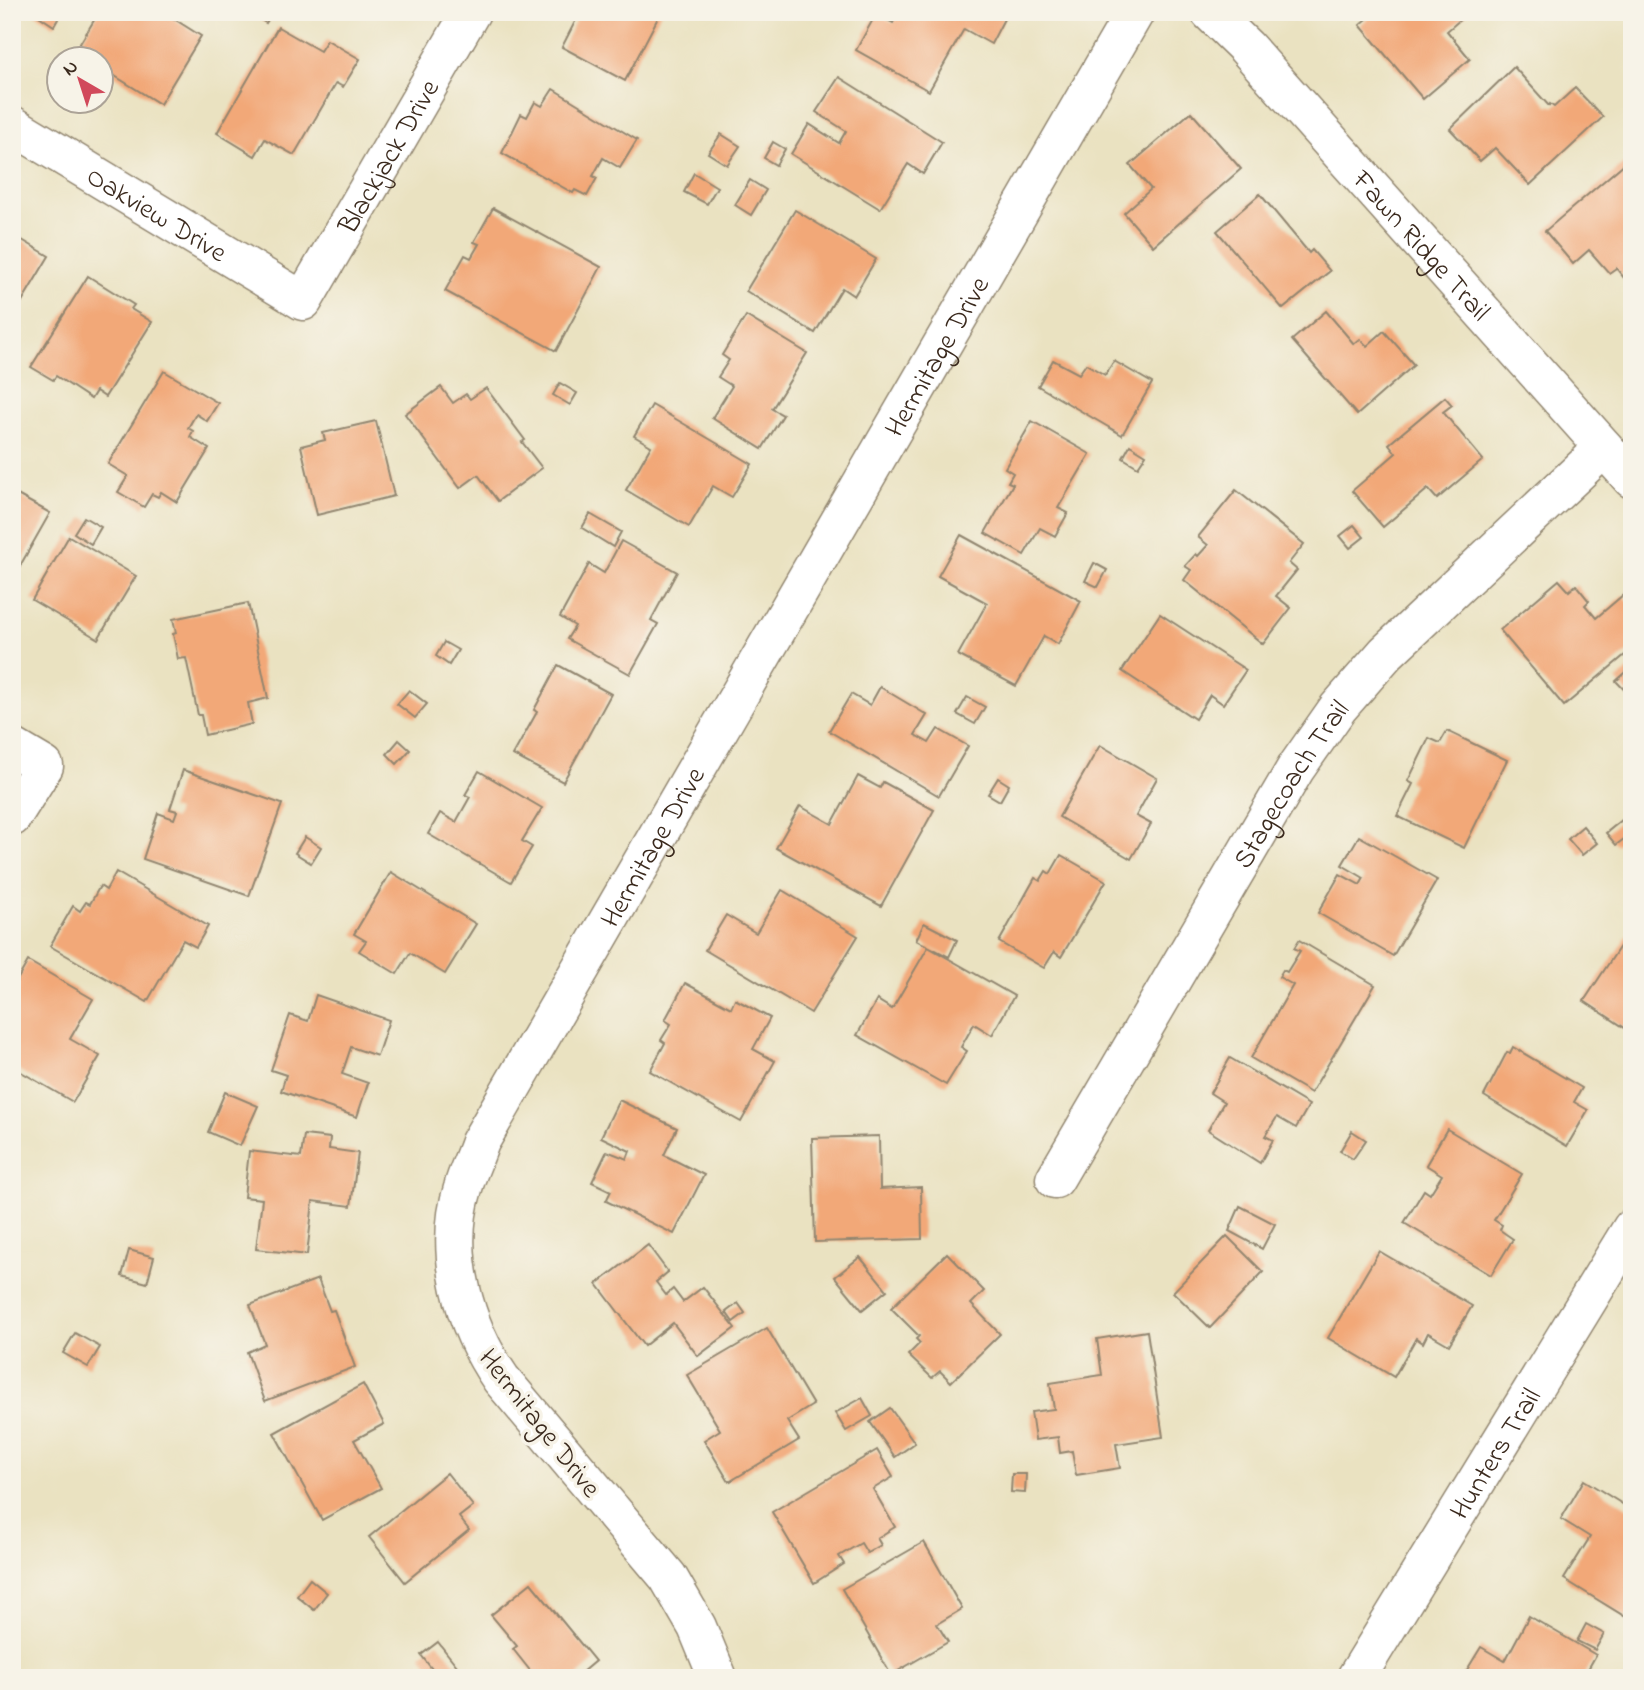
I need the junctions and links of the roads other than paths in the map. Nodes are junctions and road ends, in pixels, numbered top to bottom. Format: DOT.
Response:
graph roads {
  1 [pos="471,12"];
  2 [pos="1135,12"];
  3 [pos="1210,12"];
  4 [pos="12,125"];
  5 [pos="303,301"];
  6 [pos="1604,448"];
  7 [pos="1632,479"];
  8 [pos="12,747"];
  9 [pos="12,817"];
  10 [pos="1055,1179"];
  11 [pos="1632,1228"];
  12 [pos="718,1678"];
  13 [pos="1356,1678"];
  1 -- 5 [label="street, Blackjack Drive"];
  2 -- 12 [label="street, Hermitage Drive"];
  3 -- 6 [label="street, Fawn Ridge Trail"];
  4 -- 5 [label="street, Oakview Drive"];
  6 -- 7 [label="street, Fawn Ridge Trail"];
  6 -- 10 [label="street, Stagecoach Trail"];
  8 -- 9 [label="street"];
  11 -- 13 [label="street, Hunters Trail"];
}
